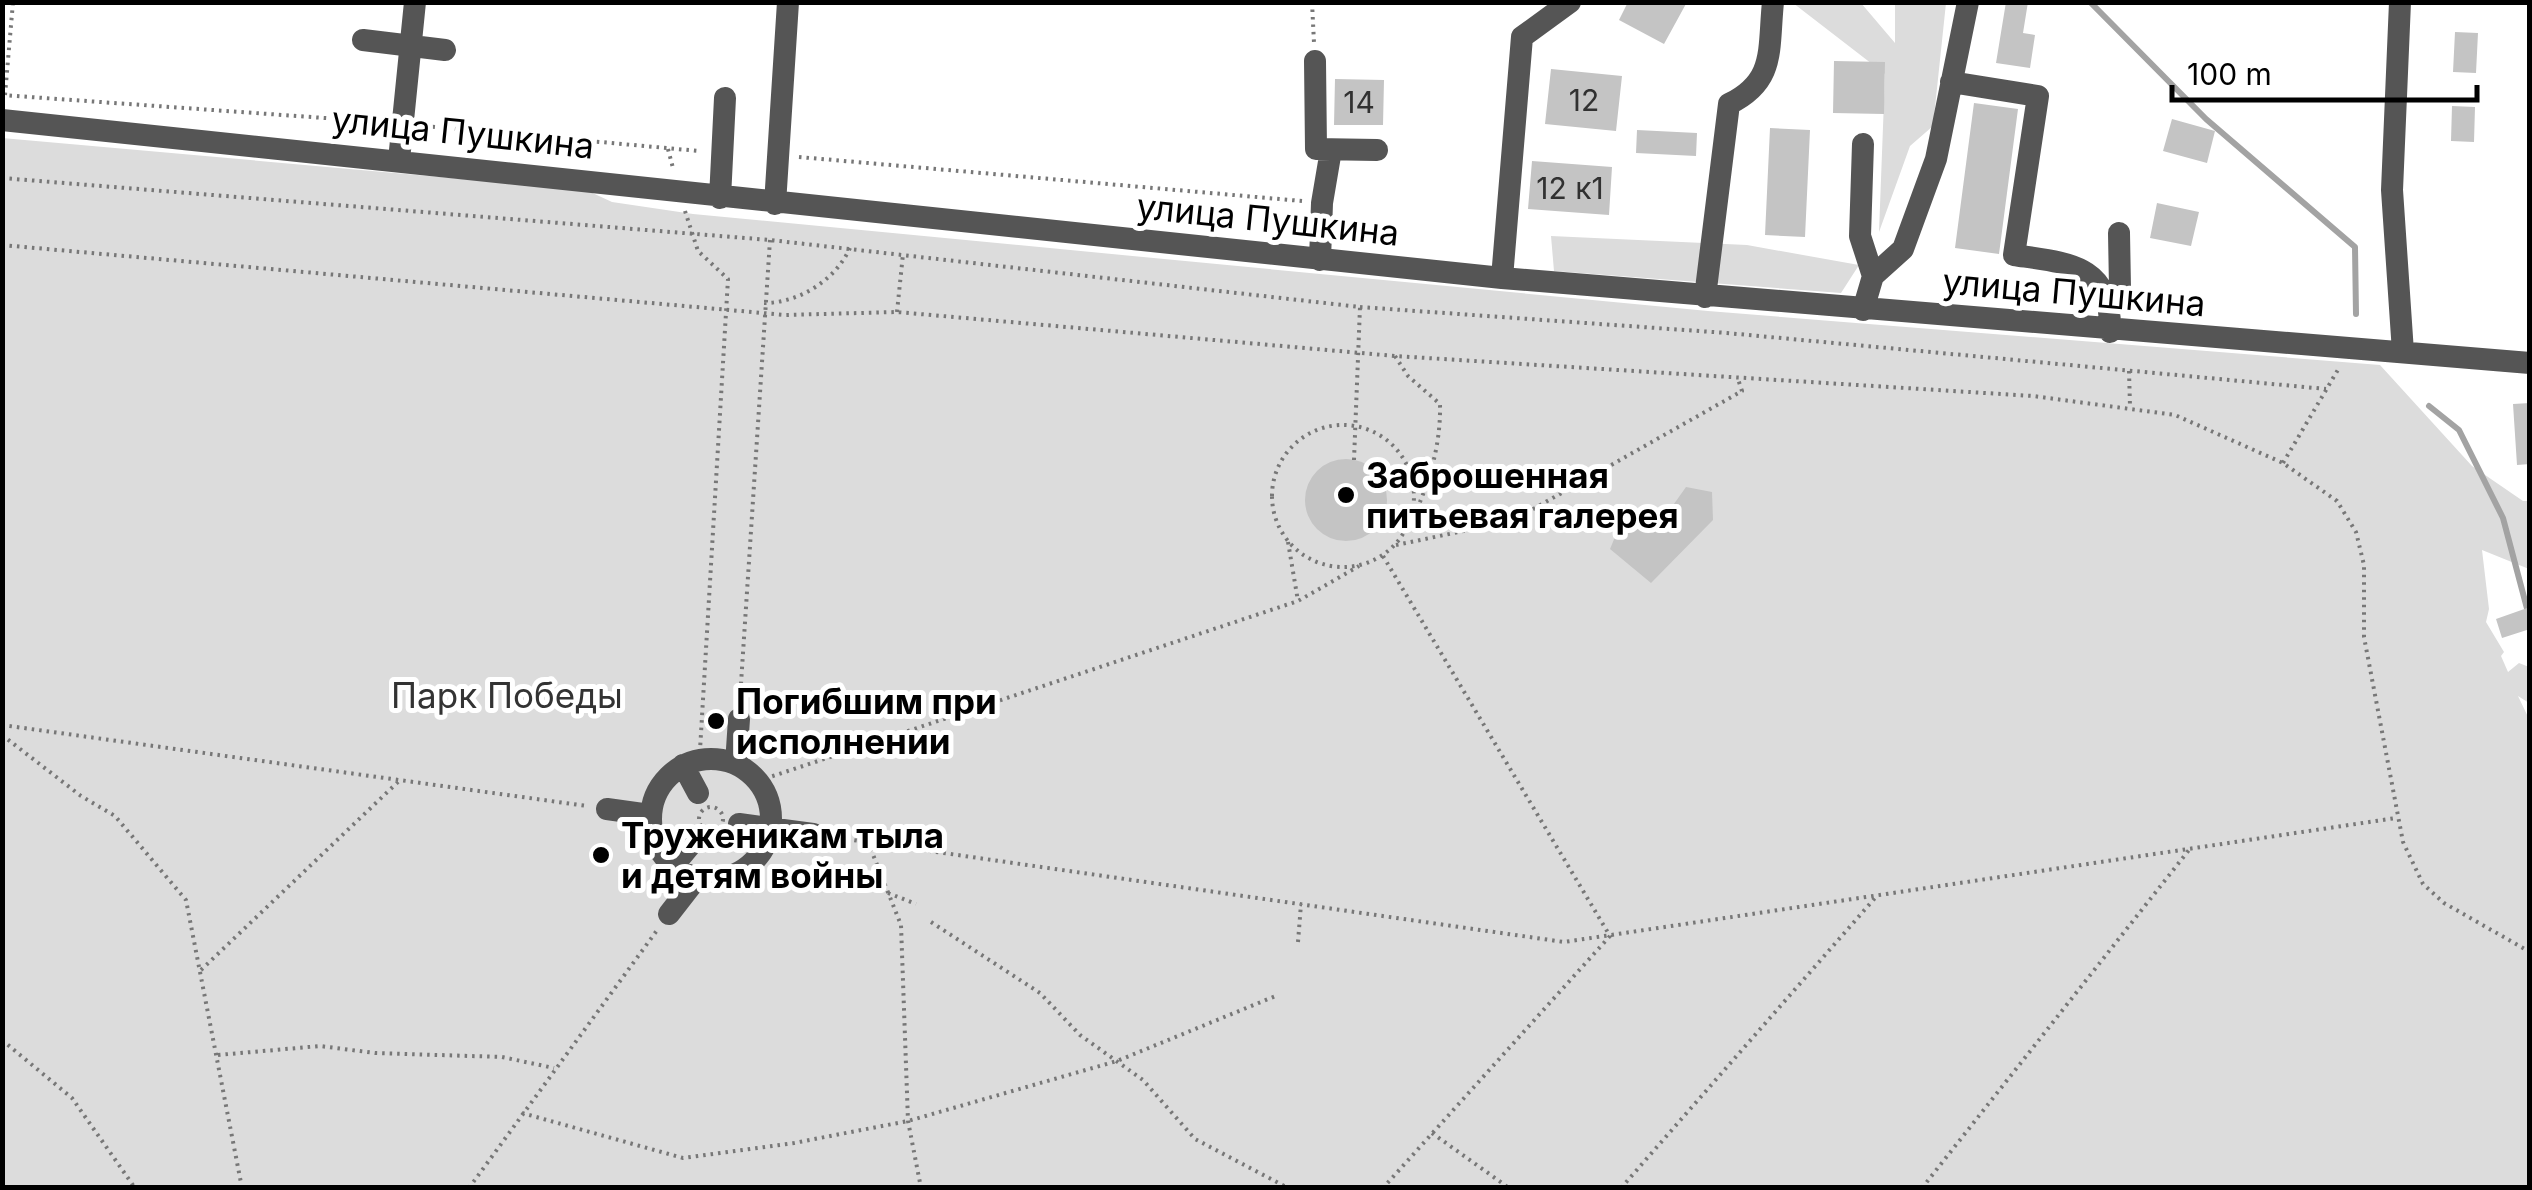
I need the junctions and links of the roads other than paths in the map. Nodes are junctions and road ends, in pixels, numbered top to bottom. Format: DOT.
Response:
graph roads {
  1 [pos="415,2"];
  2 [pos="788,2"];
  3 [pos="1570,2"];
  4 [pos="1773,2"];
  5 [pos="1968,2"];
  6 [pos="2400,2"];
  7 [pos="363,40"];
  8 [pos="409,44"];
  9 [pos="445,50"];
  10 [pos="1315,61"];
  11 [pos="1951,82"];
  12 [pos="725,98"];
  13 [pos="2,120"];
  14 [pos="1863,144"];
  15 [pos="1331,150"];
  16 [pos="1377,150"];
  17 [pos="399,160"];
  18 [pos="720,198"];
  19 [pos="775,204"];
  20 [pos="2119,233"];
  21 [pos="1320,260"];
  22 [pos="1873,276"];
  23 [pos="1502,278"];
  24 [pos="1705,297"];
  25 [pos="1863,310"];
  26 [pos="2110,320"];
  27 [pos="2400,352"];
  28 [pos="2530,363"];
  29 [pos="739,719"];
  30 [pos="691,762"];
  31 [pos="736,764"];
  32 [pos="698,793"];
  33 [pos="607,809"];
  34 [pos="650,815"];
  35 [pos="729,826"];
  36 [pos="770,830"];
  37 [pos="813,834"];
  38 [pos="693,842"];
  39 [pos="673,866"];
  40 [pos="697,878"];
  41 [pos="670,914"];
  1 -- 8 [label="street"];
  2 -- 19 [label="street"];
  3 -- 23 [label="street"];
  4 -- 24 [label="street"];
  5 -- 11 [label="street"];
  6 -- 27 [label="street"];
  7 -- 8 [label="street"];
  8 -- 9 [label="street"];
  8 -- 17 [label="street"];
  10 -- 15 [label="street"];
  11 -- 22 [label="street"];
  11 -- 26 [label="street"];
  12 -- 18 [label="street"];
  13 -- 17 [label="street, улица Пушкина"];
  14 -- 22 [label="street"];
  15 -- 16 [label="street"];
  15 -- 21 [label="street"];
  17 -- 18 [label="street, улица Пушкина"];
  18 -- 19 [label="street, улица Пушкина"];
  19 -- 21 [label="street, улица Пушкина"];
  20 -- 26 [label="street"];
  21 -- 23 [label="street, улица Пушкина"];
  22 -- 25 [label="street"];
  23 -- 24 [label="street, улица Пушкина"];
  24 -- 25 [label="street, улица Пушкина"];
  25 -- 26 [label="street, улица Пушкина"];
  26 -- 27 [label="street, улица Пушкина"];
  27 -- 28 [label="street, улица Пушкина"];
  29 -- 31 [label="street"];
  30 -- 31 [label="street"];
  30 -- 32 [label="street"];
  30 -- 34 [label="street"];
  31 -- 36 [label="street"];
  33 -- 34 [label="street"];
  34 -- 39 [label="street"];
  35 -- 36 [label="street"];
  36 -- 37 [label="street"];
  36 -- 40 [label="street"];
  38 -- 39 [label="street"];
  39 -- 40 [label="street"];
  40 -- 41 [label="street"];
}
